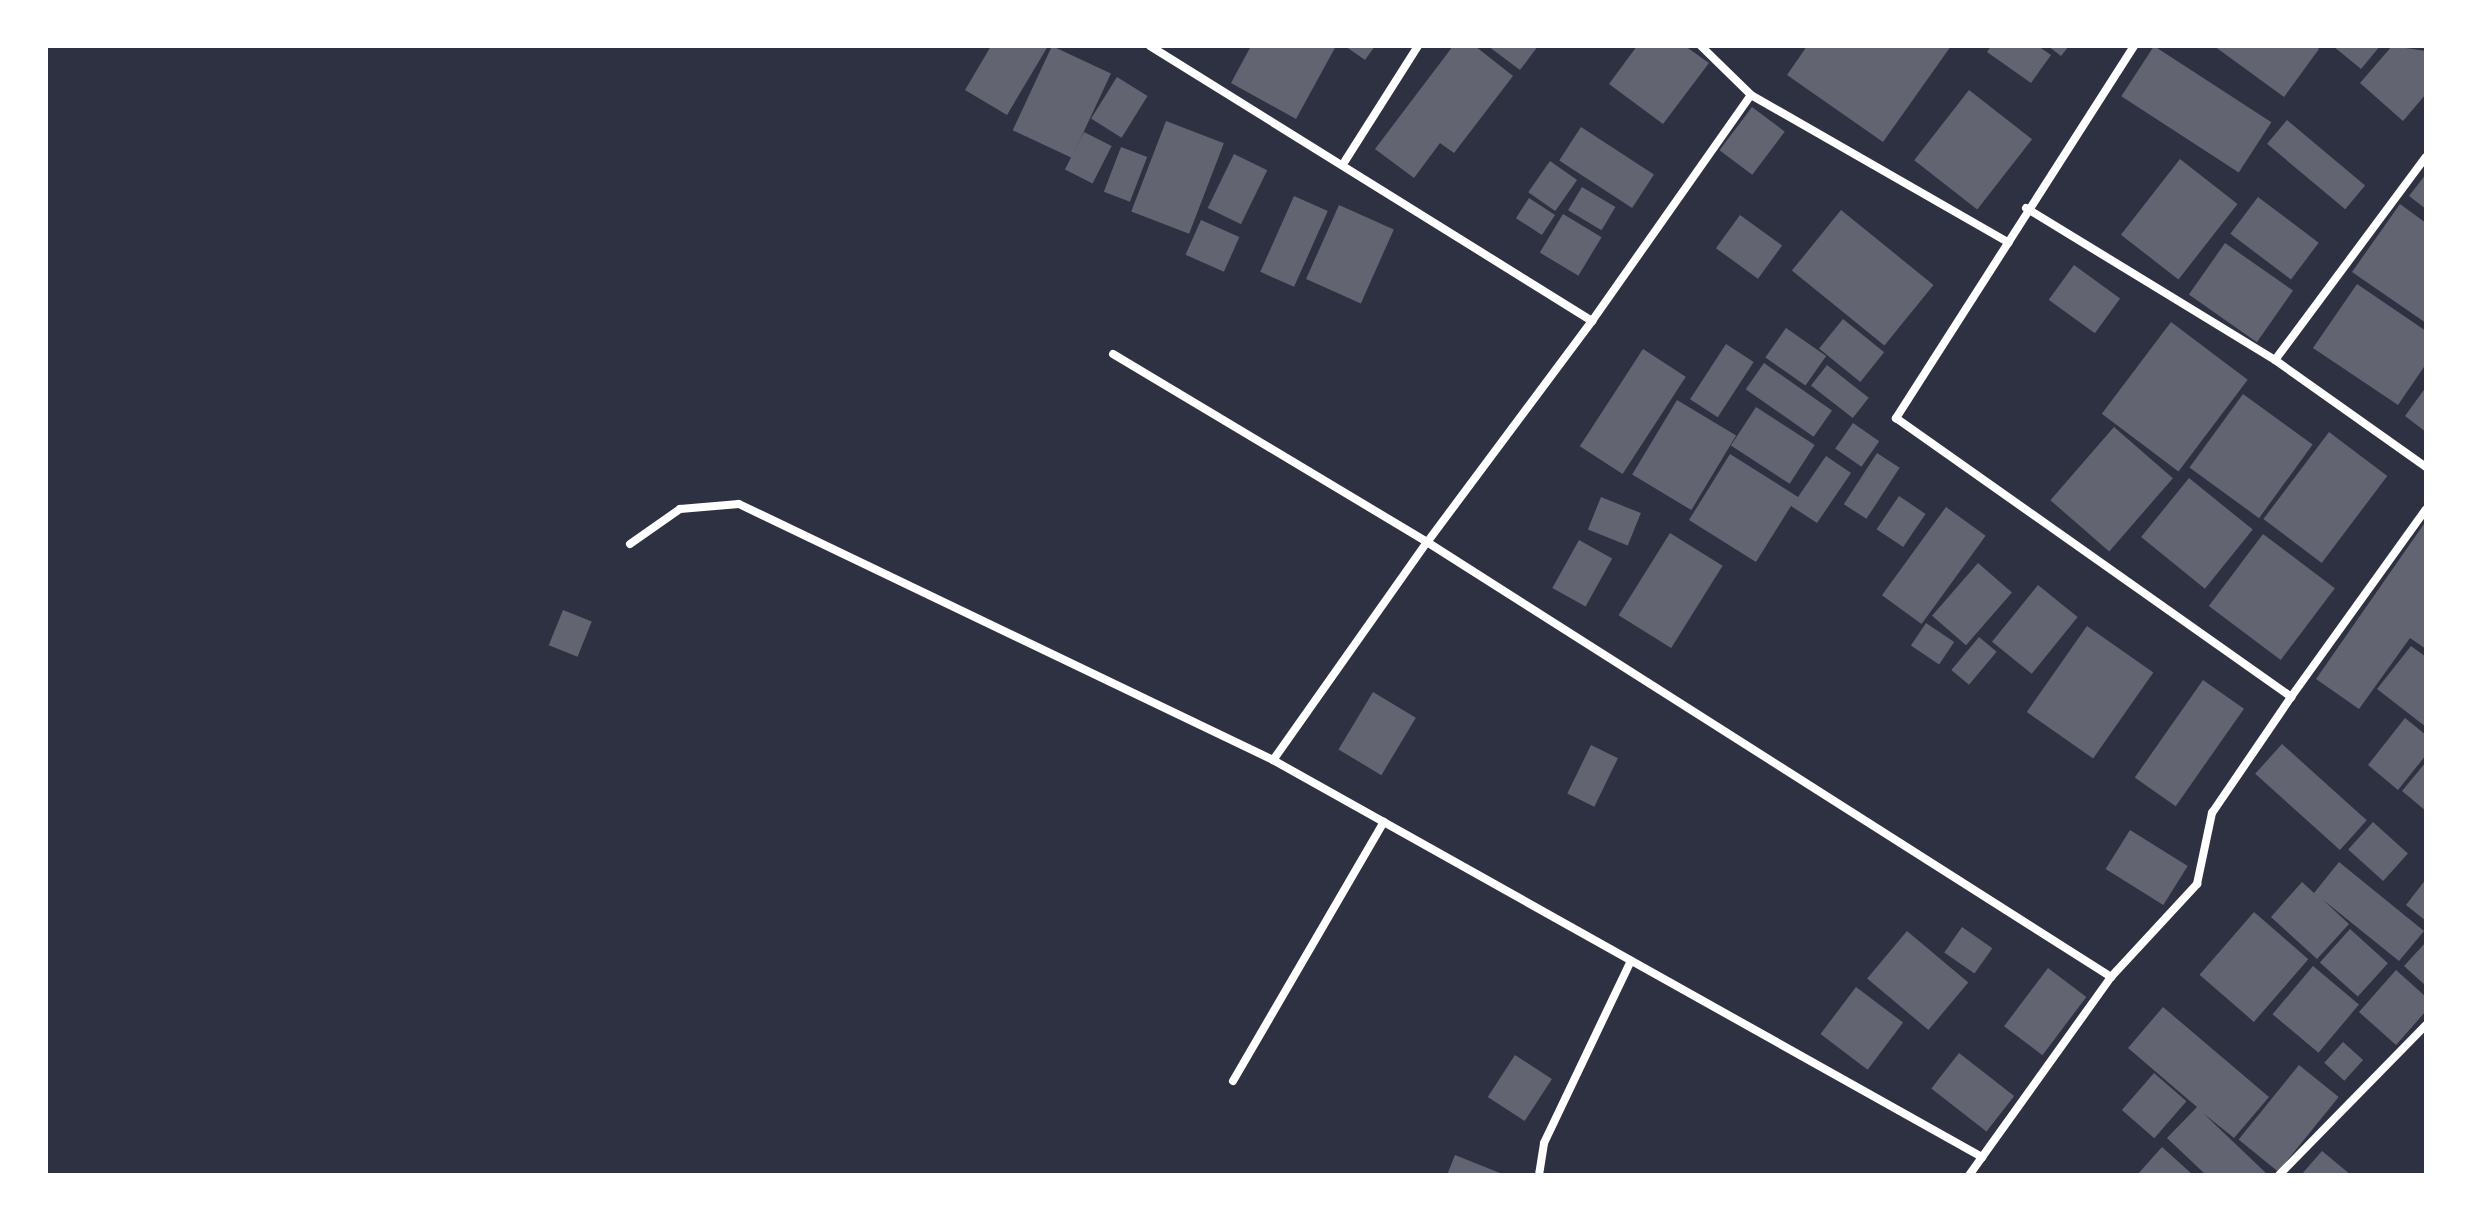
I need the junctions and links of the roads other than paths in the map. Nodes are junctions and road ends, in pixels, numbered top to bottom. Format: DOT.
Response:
graph roads {
  1 [pos="1150,46"];
  2 [pos="1418,46"];
  3 [pos="1701,46"];
  4 [pos="2134,46"];
  5 [pos="1751,95"];
  6 [pos="2426,157"];
  7 [pos="1345,161"];
  8 [pos="2026,208"];
  9 [pos="2009,243"];
  10 [pos="1592,321"];
  11 [pos="1113,354"];
  12 [pos="2275,360"];
  13 [pos="2426,467"];
  14 [pos="2426,509"];
  15 [pos="1427,542"];
  16 [pos="630,544"];
  17 [pos="2291,697"];
  18 [pos="1273,760"];
  19 [pos="1384,822"];
  20 [pos="1631,961"];
  21 [pos="2111,977"];
  22 [pos="2426,1025"];
  23 [pos="1233,1081"];
  24 [pos="1982,1157"];
  25 [pos="1539,1175"];
  26 [pos="1969,1175"];
  27 [pos="2279,1175"];
  1 -- 7 [label="street"];
  2 -- 7 [label="street"];
  3 -- 5 [label="street"];
  4 -- 8 [label="street"];
  5 -- 9 [label="street"];
  5 -- 10 [label="street"];
  6 -- 12 [label="street"];
  7 -- 10 [label="street"];
  8 -- 9 [label="street"];
  8 -- 12 [label="street"];
  9 -- 17 [label="street"];
  10 -- 15 [label="street"];
  11 -- 15 [label="street"];
  12 -- 13 [label="street"];
  14 -- 17 [label="street"];
  15 -- 18 [label="street"];
  15 -- 21 [label="street"];
  16 -- 18 [label="street"];
  17 -- 21 [label="street"];
  18 -- 19 [label="street"];
  19 -- 20 [label="street"];
  19 -- 23 [label="street"];
  20 -- 24 [label="street"];
  20 -- 25 [label="street"];
  21 -- 24 [label="street"];
  22 -- 27 [label="street"];
  24 -- 26 [label="street"];
}
